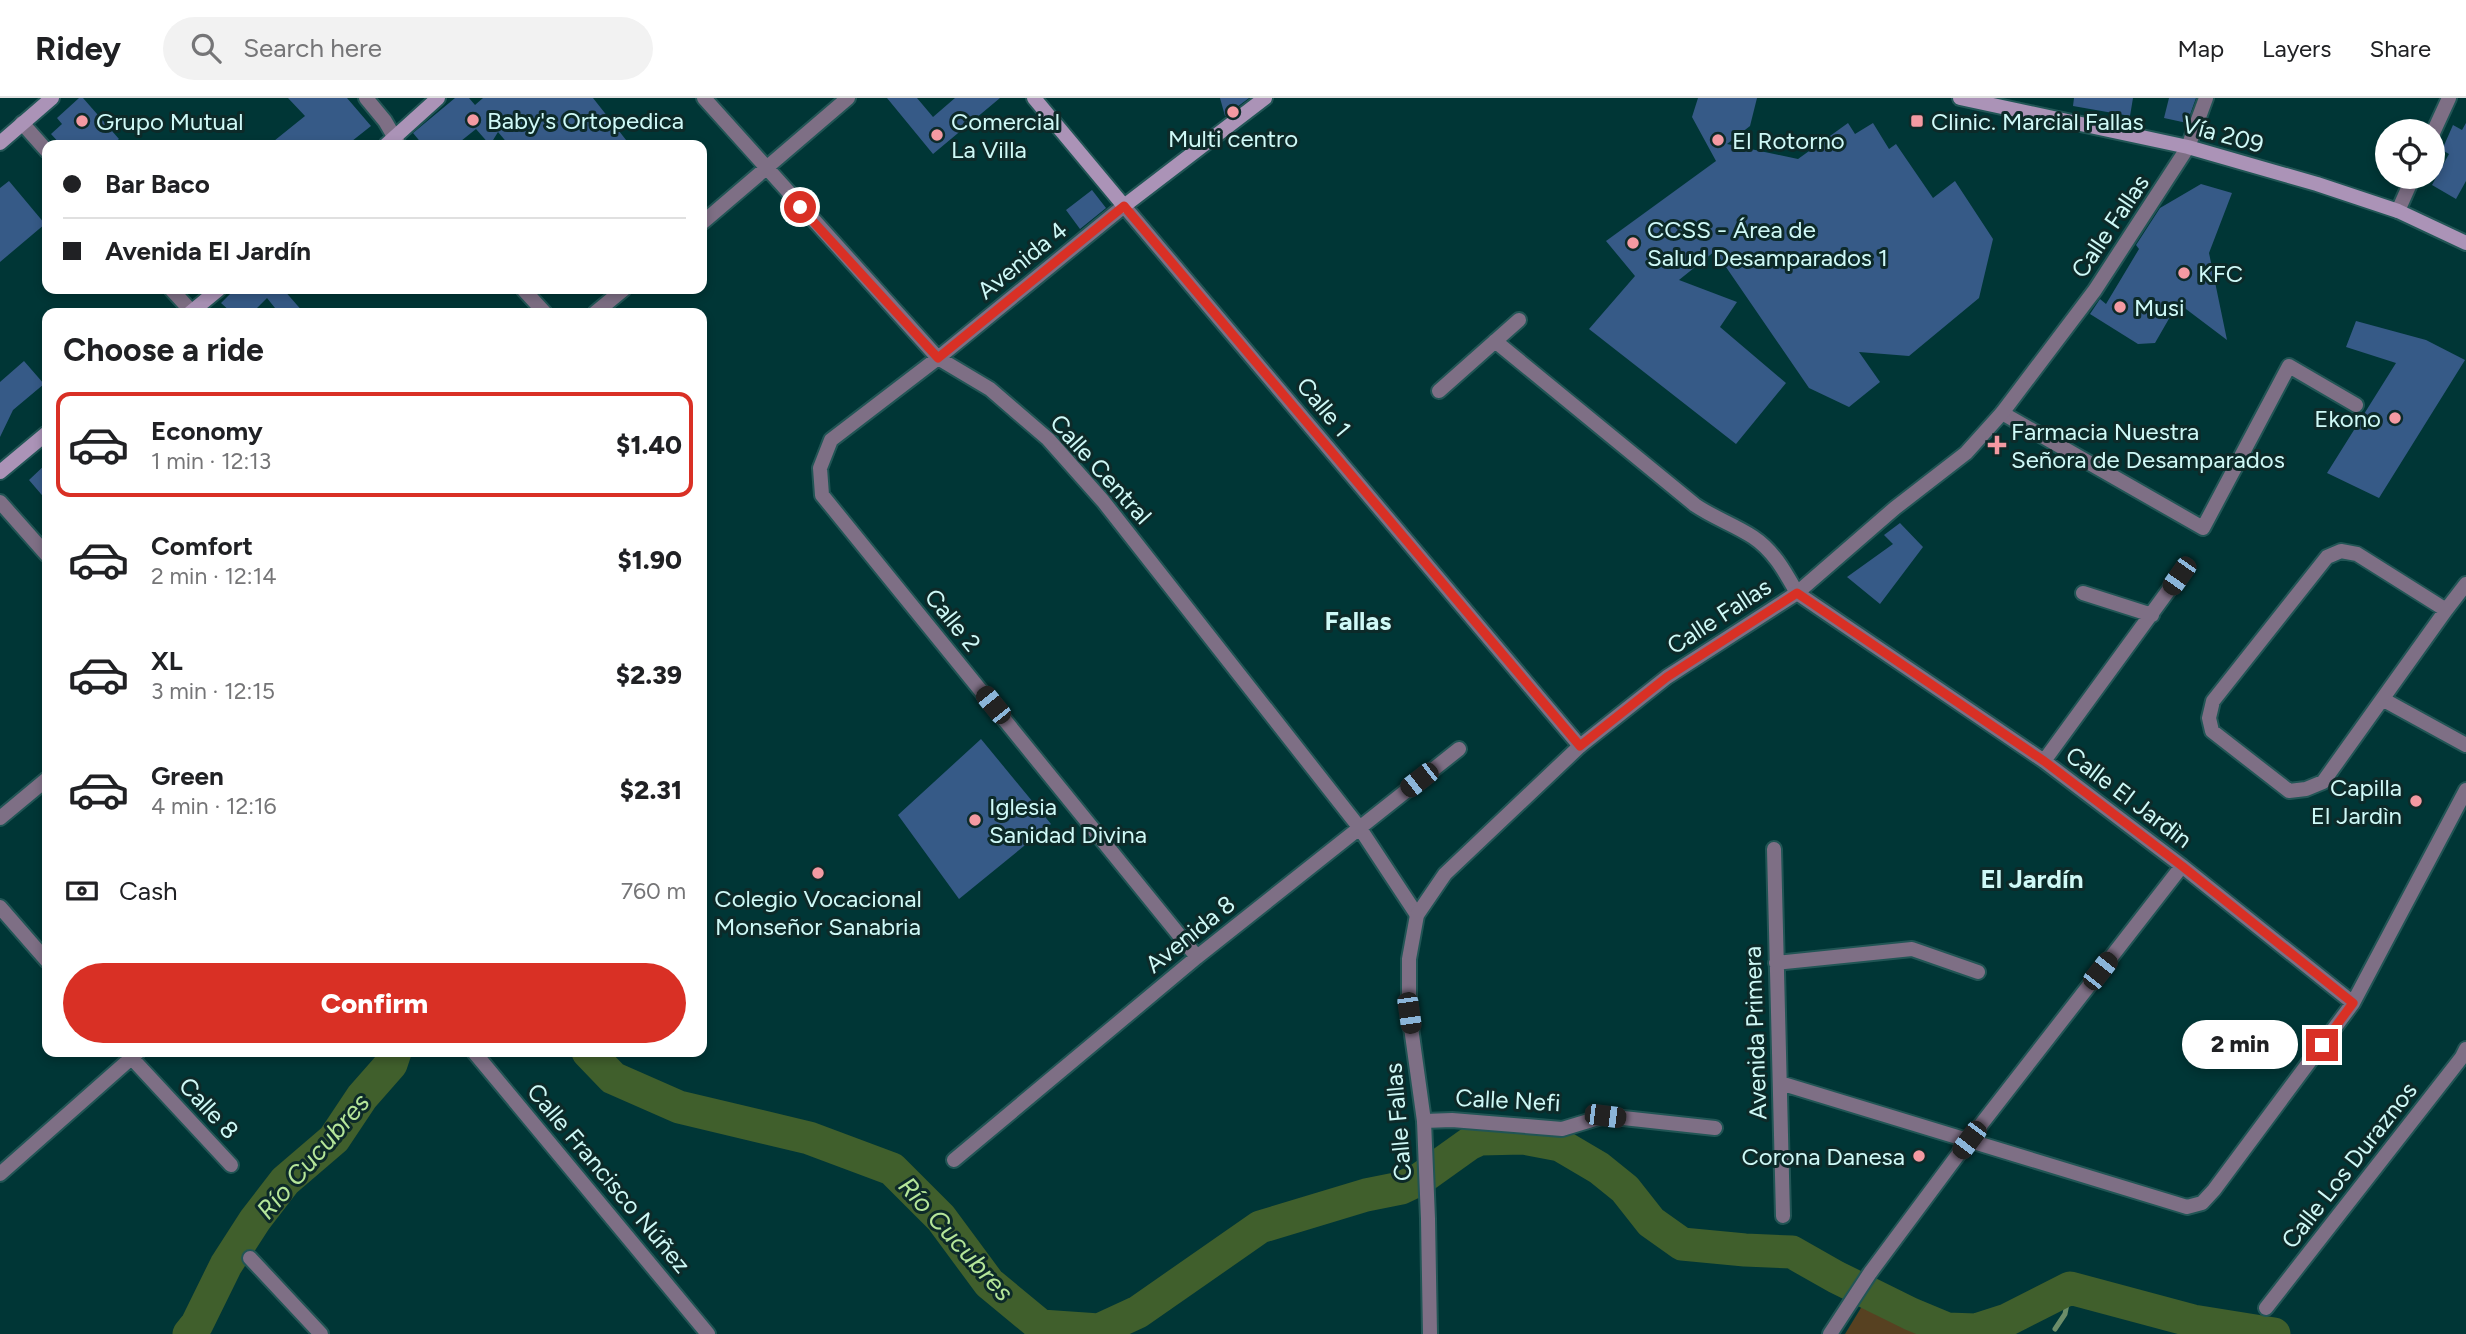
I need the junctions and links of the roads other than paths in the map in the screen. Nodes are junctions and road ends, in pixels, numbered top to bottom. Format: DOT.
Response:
graph roads {
  1 [pos="52,98"];
  2 [pos="366,98"];
  3 [pos="438,98"];
  4 [pos="704,98"];
  5 [pos="848,98"];
  6 [pos="1034,98"];
  7 [pos="1265,98"];
  8 [pos="1960,98"];
  9 [pos="2206,98"];
  10 [pos="2449,98"];
  11 [pos="2439,119"];
  12 [pos="22,123"];
  13 [pos="392,140"];
  14 [pos="395,140"];
  15 [pos="0,142"];
  16 [pos="42,145"];
  17 [pos="2188,147"];
  18 [pos="766,169"];
  19 [pos="2408,189"];
  20 [pos="1124,206"];
  21 [pos="2398,211"];
  22 [pos="707,219"];
  23 [pos="2466,243"];
  24 [pos="175,294"];
  25 [pos="213,294"];
  26 [pos="528,294"];
  27 [pos="618,294"];
  28 [pos="188,308"];
  29 [pos="198,308"];
  30 [pos="540,308"];
  31 [pos="601,308"];
  32 [pos="1519,320"];
  33 [pos="1495,341"];
  34 [pos="938,358"];
  35 [pos="1438,391"];
  36 [pos="2356,405"];
  37 [pos="2002,413"];
  38 [pos="42,437"];
  39 [pos="820,468"];
  40 [pos="0,472"];
  41 [pos="0,502"];
  42 [pos="42,549"];
  43 [pos="2179,576"];
  44 [pos="2466,584"];
  45 [pos="1797,593"];
  46 [pos="2083,593"];
  47 [pos="2446,610"];
  48 [pos="2152,615"];
  49 [pos="2384,700"];
  50 [pos="2466,745"];
  51 [pos="1580,746"];
  52 [pos="1459,749"];
  53 [pos="2044,761"];
  54 [pos="42,783"];
  55 [pos="2466,790"];
  56 [pos="0,818"];
  57 [pos="1359,827"];
  58 [pos="1774,849"];
  59 [pos="2182,866"];
  60 [pos="0,907"];
  61 [pos="1417,915"];
  62 [pos="42,955"];
  63 [pos="1197,957"];
  64 [pos="1776,963"];
  65 [pos="1978,972"];
  66 [pos="2353,1003"];
  67 [pos="2466,1049"];
  68 [pos="129,1057"];
  69 [pos="135,1057"];
  70 [pos="478,1057"];
  71 [pos="1780,1083"];
  72 [pos="1424,1121"];
  73 [pos="1715,1128"];
  74 [pos="1969,1140"];
  75 [pos="954,1160"];
  76 [pos="231,1165"];
  77 [pos="0,1174"];
  78 [pos="1783,1216"];
  79 [pos="250,1258"];
  80 [pos="2266,1308"];
  81 [pos="321,1334"];
  82 [pos="708,1334"];
  83 [pos="1430,1334"];
  84 [pos="1830,1334"];
  1 -- 12 [label="main road"];
  2 -- 13 [label="street"];
  3 -- 14 [label="main road"];
  4 -- 18 [label="street, Calle Central"];
  5 -- 18 [label="street"];
  6 -- 20 [label="main road, Calle 1"];
  7 -- 20 [label="main road, Avenida 4"];
  8 -- 17 [label="main road, Vía 209"];
  9 -- 17 [label="street, Calle Fallas"];
  10 -- 11 [label="street"];
  12 -- 15 [label="main road"];
  12 -- 16 [label="street"];
  17 -- 21 [label="main road, Vía 209"];
  17 -- 37 [label="street, Calle Fallas"];
  18 -- 22 [label="street"];
  18 -- 34 [label="street, Calle Central"];
  19 -- 21 [label="street"];
  20 -- 34 [label="street, Avenida 4"];
  20 -- 51 [label="street, Calle 1"];
  21 -- 23 [label="main road, Vía 209"];
  24 -- 28 [label="street"];
  25 -- 29 [label="main road"];
  26 -- 30 [label="street"];
  27 -- 31 [label="street"];
  32 -- 33 [label="street"];
  33 -- 35 [label="street"];
  33 -- 45 [label="street"];
  34 -- 39 [label="street, Avenida 4"];
  34 -- 57 [label="street, Calle Central"];
  36 -- 37 [label="street"];
  37 -- 45 [label="street, Calle Fallas"];
  38 -- 40 [label="main road"];
  39 -- 63 [label="street, Calle 2"];
  41 -- 42 [label="street"];
  43 -- 48 [label="street"];
  44 -- 47 [label="street"];
  45 -- 51 [label="street, Calle Fallas"];
  45 -- 53 [label="street, Calle El Jardìn"];
  46 -- 48 [label="street"];
  47 -- 49 [label="street"];
  47 -- 49 [label="street"];
  48 -- 53 [label="street"];
  49 -- 50 [label="street"];
  51 -- 61 [label="street, Calle Fallas"];
  52 -- 57 [label="street, Avenida 8"];
  53 -- 59 [label="street, Calle El Jardìn"];
  54 -- 56 [label="street"];
  55 -- 66 [label="street"];
  57 -- 61 [label="street, Calle Central"];
  57 -- 63 [label="street, Avenida 8"];
  58 -- 64 [label="street, Avenida Primera"];
  59 -- 66 [label="street, Calle El Jardìn"];
  59 -- 74 [label="street"];
  60 -- 62 [label="street"];
  61 -- 72 [label="street, Calle Fallas"];
  63 -- 75 [label="street, Avenida 8"];
  64 -- 65 [label="street"];
  64 -- 71 [label="street, Avenida Primera"];
  66 -- 74 [label="street"];
  67 -- 80 [label="street, Calle Los Duraznos"];
  68 -- 77 [label="street"];
  69 -- 76 [label="street, Calle 8"];
  70 -- 82 [label="street, Calle Francisco Núñez"];
  71 -- 74 [label="street"];
  71 -- 78 [label="street, Avenida Primera"];
  72 -- 73 [label="street, Calle Nefi"];
  72 -- 83 [label="street, Calle Fallas"];
  74 -- 84 [label="street"];
  79 -- 81 [label="street"];
}
